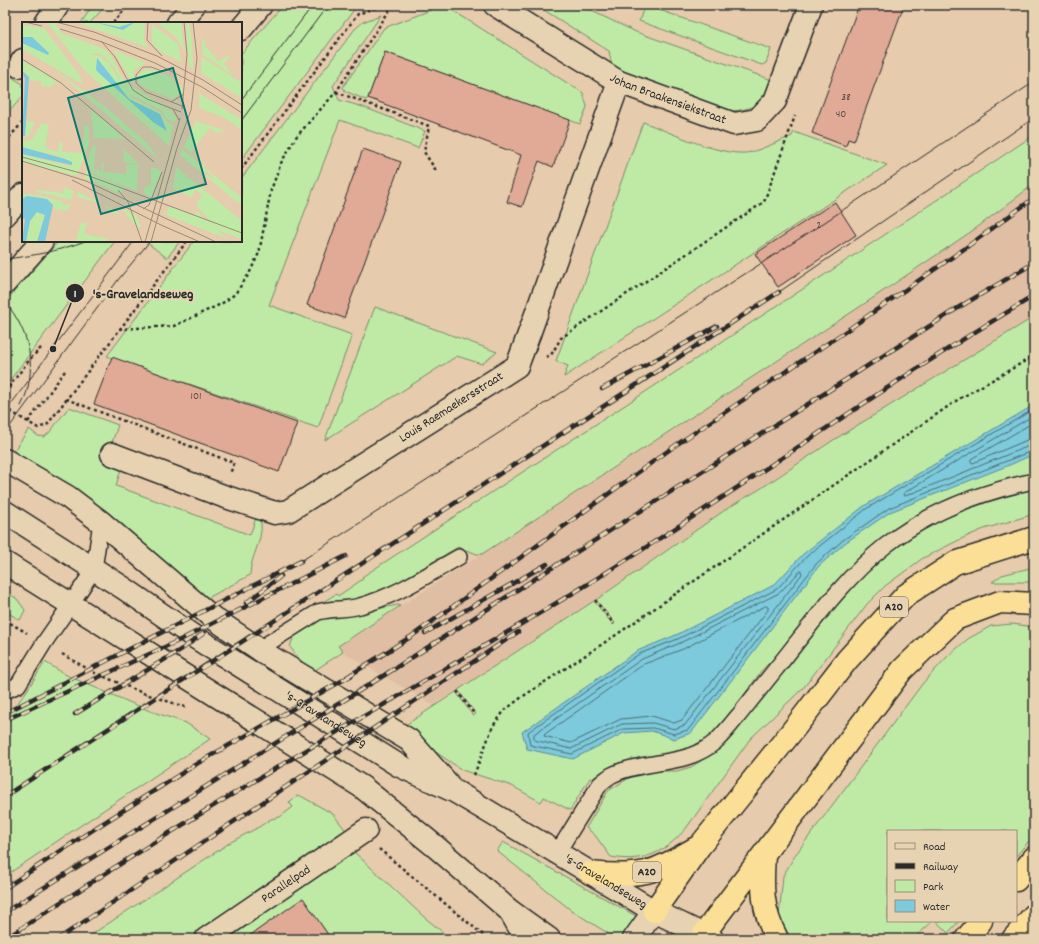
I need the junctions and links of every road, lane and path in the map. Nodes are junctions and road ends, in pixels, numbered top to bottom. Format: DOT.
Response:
graph roads {
  1 [pos="58,5"];
  2 [pos="129,5"];
  3 [pos="194,5"];
  4 [pos="261,5"];
  5 [pos="383,5"];
  6 [pos="393,5"];
  7 [pos="494,5"];
  8 [pos="811,5"];
  9 [pos="47,22"];
  10 [pos="114,22"];
  11 [pos="179,22"];
  12 [pos="242,28"];
  13 [pos="619,82"];
  14 [pos="336,92"];
  15 [pos="797,112"];
  16 [pos="22,123"];
  17 [pos="5,142"];
  18 [pos="242,169"];
  19 [pos="438,172"];
  20 [pos="22,196"];
  21 [pos="5,214"];
  22 [pos="41,242"];
  23 [pos="186,242"];
  24 [pos="5,283"];
  25 [pos="119,329"];
  26 [pos="43,346"];
  27 [pos="1034,356"];
  28 [pos="517,366"];
  29 [pos="65,371"];
  30 [pos="5,392"];
  31 [pos="66,399"];
  32 [pos="5,408"];
  33 [pos="28,422"];
  34 [pos="112,454"];
  35 [pos="5,460"];
  36 [pos="1034,481"];
  37 [pos="223,496"];
  38 [pos="5,512"];
  39 [pos="101,522"];
  40 [pos="1034,538"];
  41 [pos="459,556"];
  42 [pos="5,563"];
  43 [pos="94,568"];
  44 [pos="595,600"];
  45 [pos="72,604"];
  46 [pos="1034,604"];
  47 [pos="5,620"];
  48 [pos="614,624"];
  49 [pos="44,643"];
  50 [pos="259,649"];
  51 [pos="5,691"];
  52 [pos="457,691"];
  53 [pos="190,709"];
  54 [pos="475,715"];
  55 [pos="461,795"];
  56 [pos="366,830"];
  57 [pos="699,847"];
  58 [pos="557,853"];
  59 [pos="764,854"];
  60 [pos="1034,858"];
  61 [pos="590,873"];
  62 [pos="1017,879"];
  63 [pos="510,912"];
  64 [pos="654,912"];
  65 [pos="1034,915"];
  66 [pos="980,922"];
  67 [pos="705,938"];
  68 [pos="206,939"];
  69 [pos="488,939"];
  70 [pos="526,939"];
  71 [pos="549,939"];
  72 [pos="634,939"];
  73 [pos="777,939"];
  74 [pos="966,939"];
  75 [pos="1013,939"];
  1 -- 9 [label="main road"];
  2 -- 10 [label="path"];
  3 -- 11 [label="main road"];
  4 -- 12 [label="main road"];
  5 -- 18 [label="path"];
  6 -- 14 [label="path"];
  7 -- 13 [label="main road, Johan Braakensiekstraat"];
  8 -- 13 [label="main road, Johan Braakensiekstraat"];
  13 -- 28 [label="main road, Louis Raemaekersstraat"];
  14 -- 19 [label="path"];
  14 -- 25 [label="path"];
  15 -- 28 [label="path"];
  16 -- 17 [label="path"];
  20 -- 21 [label="main road"];
  22 -- 24 [label="main road"];
  23 -- 25 [label="path"];
  25 -- 31 [label="path"];
  26 -- 30 [label="path"];
  27 -- 55 [label="path"];
  28 -- 37 [label="main road, Louis Raemaekersstraat"];
  29 -- 33 [label="path"];
  31 -- 33 [label="path"];
  31 -- 37 [label="path"];
  32 -- 33 [label="path"];
  34 -- 37 [label="main road, Louis Raemaekersstraat"];
  35 -- 39 [label="main road"];
  36 -- 58 [label="lane"];
  38 -- 43 [label="main road, 's-Gravelandseweg"];
  39 -- 43 [label="lane"];
  39 -- 50 [label="main road"];
  40 -- 57 [label="highway, A20"];
  41 -- 50 [label="lane"];
  42 -- 45 [label="main road"];
  43 -- 45 [label="lane"];
  43 -- 55 [label="main road, 's-Gravelandseweg"];
  44 -- 48 [label="path"];
  45 -- 49 [label="lane"];
  45 -- 63 [label="main road"];
  46 -- 59 [label="highway"];
  47 -- 49 [label="path"];
  49 -- 51 [label="lane"];
  49 -- 53 [label="path"];
  50 -- 55 [label="main road"];
  52 -- 54 [label="path"];
  55 -- 58 [label="main road, 's-Gravelandseweg"];
  56 -- 68 [label="main road, Parallelpad"];
  56 -- 69 [label="path"];
  57 -- 61 [label="highway, A20"];
  57 -- 64 [label="highway, A20"];
  58 -- 61 [label="main road, 's-Gravelandseweg"];
  59 -- 67 [label="highway"];
  59 -- 73 [label="highway"];
  60 -- 62 [label="highway"];
  61 -- 64 [label="main road, 's-Gravelandseweg"];
  63 -- 70 [label="main road"];
  63 -- 71 [label="main road"];
  64 -- 67 [label="main road, 's-Gravelandseweg"];
  64 -- 72 [label="main road, 's-Gravelandseweg"];
  65 -- 75 [label="highway"];
  66 -- 74 [label="highway"];
}
